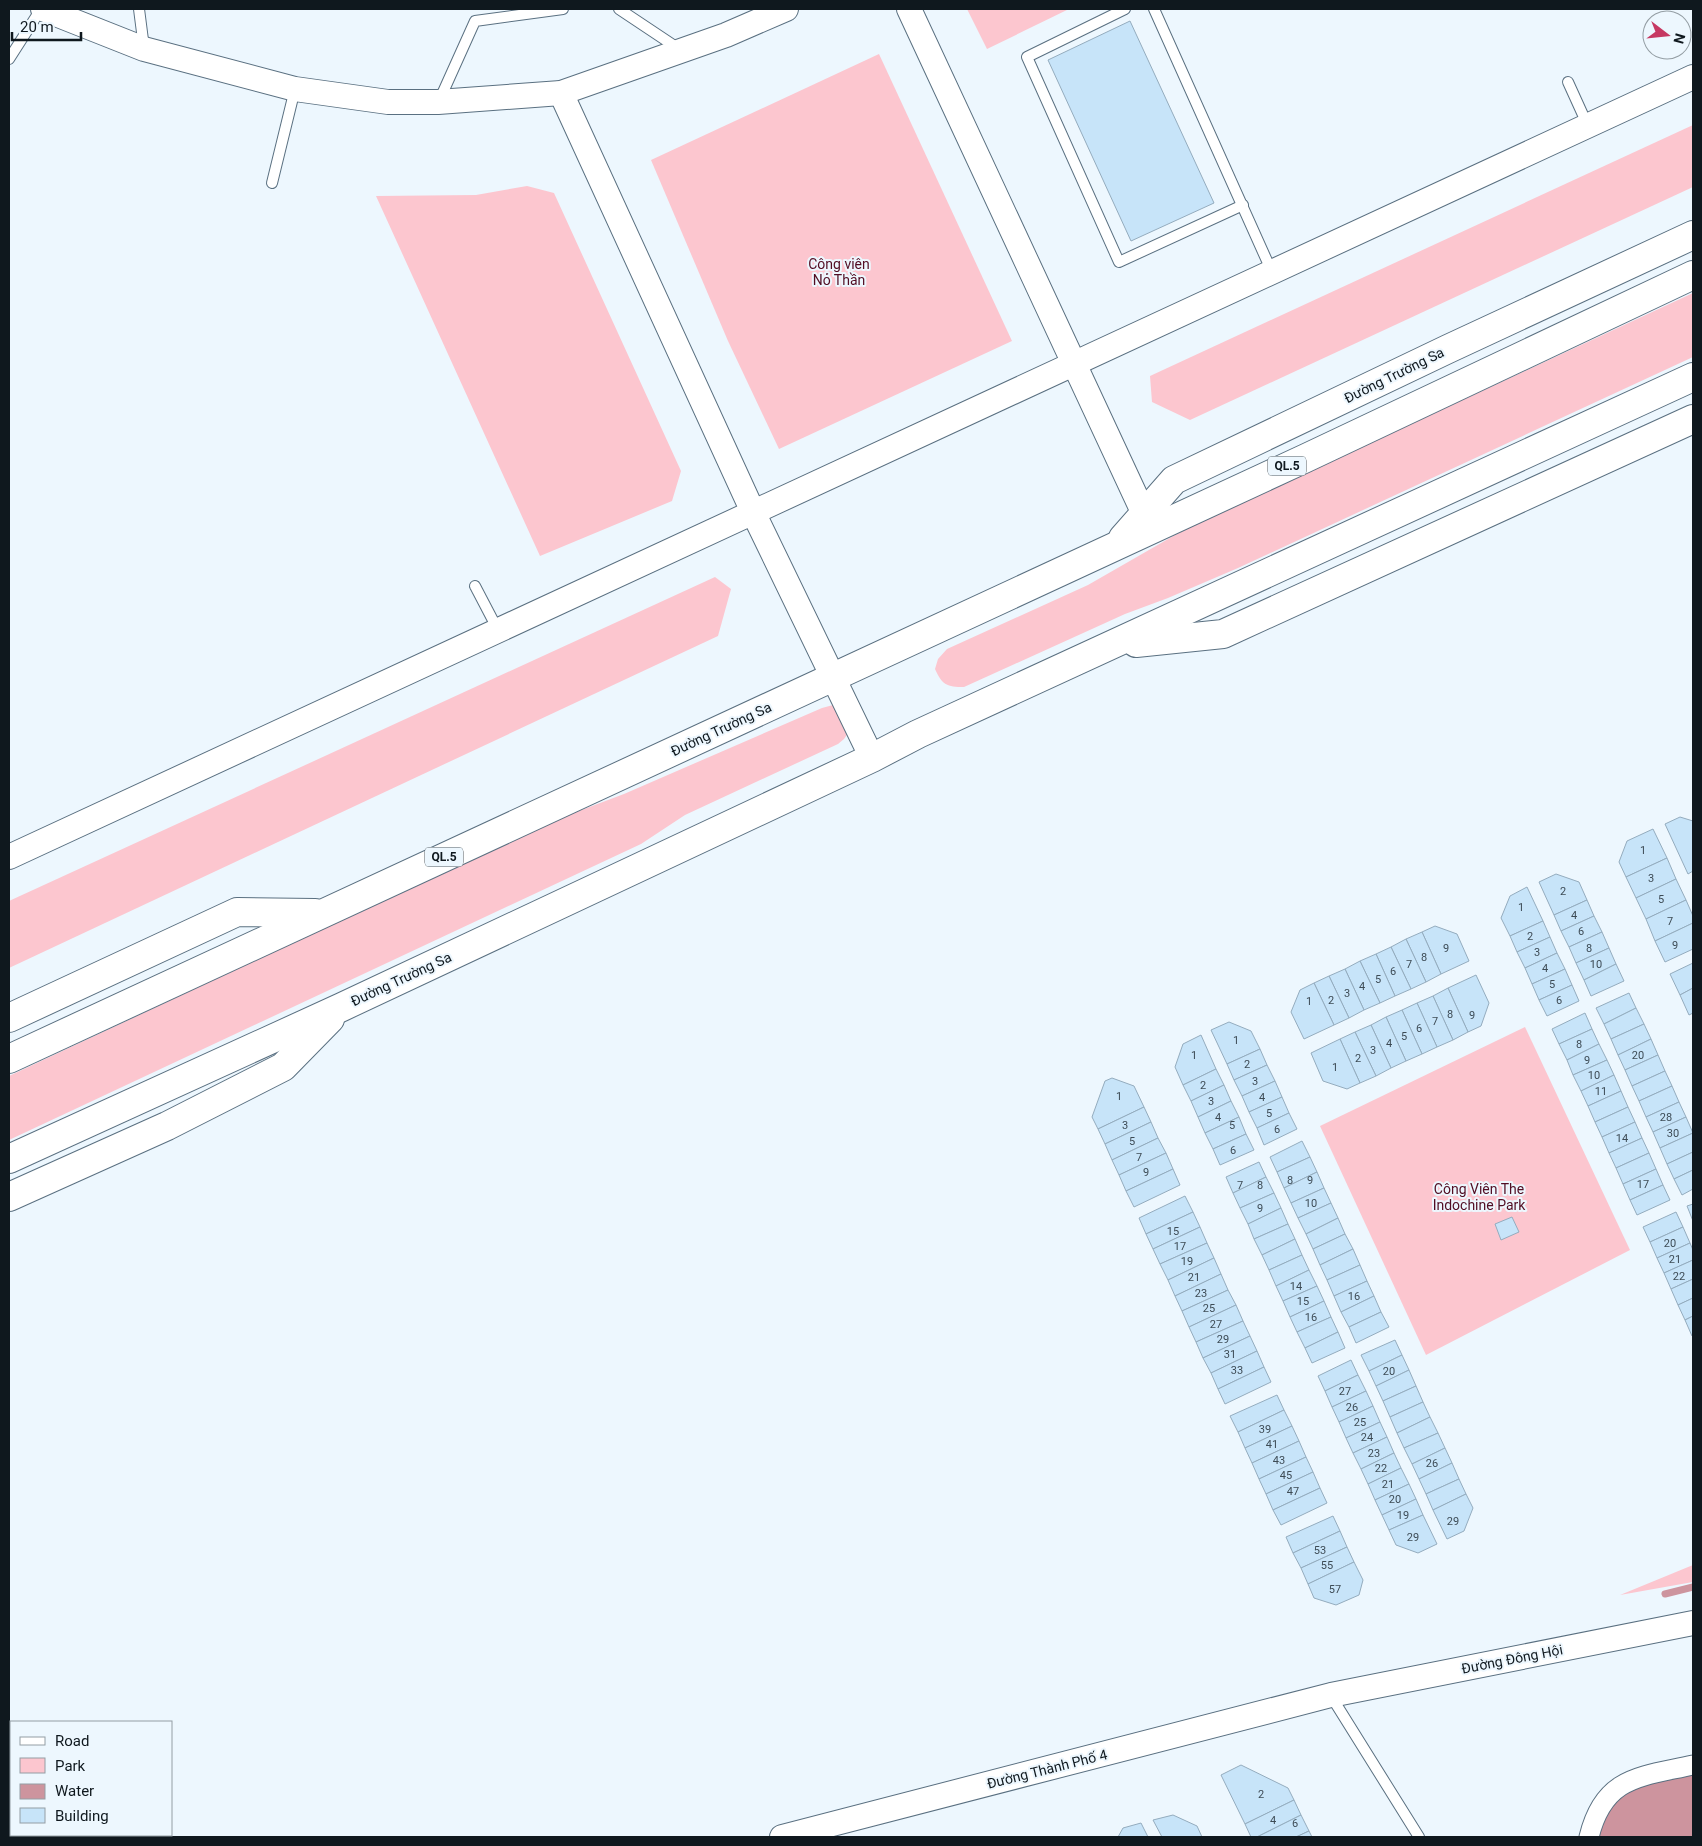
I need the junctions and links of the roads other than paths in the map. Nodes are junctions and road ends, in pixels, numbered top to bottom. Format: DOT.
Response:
graph roads {
  1 [pos="42,9"];
  2 [pos="139,9"];
  3 [pos="563,9"];
  4 [pos="619,9"];
  5 [pos="786,9"];
  6 [pos="909,9"];
  7 [pos="1125,9"];
  8 [pos="1154,9"];
  9 [pos="144,49"];
  10 [pos="682,51"];
  11 [pos="9,59"];
  12 [pos="1693,77"];
  13 [pos="1568,82"];
  14 [pos="296,89"];
  15 [pos="561,94"];
  16 [pos="438,102"];
  17 [pos="1588,126"];
  18 [pos="272,183"];
  19 [pos="1243,205"];
  20 [pos="1693,235"];
  21 [pos="1272,272"];
  22 [pos="1693,274"];
  23 [pos="1074,364"];
  24 [pos="1693,377"];
  25 [pos="1693,420"];
  26 [pos="1293,424"];
  27 [pos="1306,458"];
  28 [pos="753,512"];
  29 [pos="1144,514"];
  30 [pos="1118,545"];
  31 [pos="1322,548"];
  32 [pos="1338,582"];
  33 [pos="475,586"];
  34 [pos="498,630"];
  35 [pos="1112,646"];
  36 [pos="834,677"];
  37 [pos="872,758"];
  38 [pos="9,856"];
  39 [pos="324,913"];
  40 [pos="342,1007"];
  41 [pos="9,1018"];
  42 [pos="9,1059"];
  43 [pos="9,1159"];
  44 [pos="9,1197"];
  45 [pos="1693,1623"];
  46 [pos="1322,1698"];
  47 [pos="1693,1764"];
  48 [pos="782,1837"];
  49 [pos="1419,1837"];
  50 [pos="1589,1837"];
  1 -- 9 [label="street"];
  1 -- 11 [label="lane"];
  2 -- 9 [label="lane"];
  3 -- 16 [label="lane"];
  4 -- 10 [label="lane"];
  5 -- 10 [label="street"];
  6 -- 23 [label="street"];
  7 -- 19 [label="lane"];
  8 -- 19 [label="lane"];
  9 -- 14 [label="street"];
  10 -- 15 [label="street"];
  12 -- 17 [label="street"];
  13 -- 17 [label="lane"];
  14 -- 16 [label="street"];
  14 -- 18 [label="lane"];
  15 -- 16 [label="street"];
  15 -- 28 [label="street"];
  17 -- 21 [label="street"];
  19 -- 21 [label="lane"];
  20 -- 26 [label="highway, Đường Trường Sa / QL.5"];
  21 -- 23 [label="street"];
  22 -- 27 [label="highway, Đường Trường Sa / QL.5"];
  23 -- 28 [label="street"];
  23 -- 29 [label="street"];
  24 -- 31 [label="highway, Đường Trường Sa"];
  25 -- 32 [label="highway, Đường Trường Sa"];
  26 -- 27 [label="highway"];
  26 -- 29 [label="highway, Đường Trường Sa / QL.5"];
  27 -- 30 [label="highway, Đường Trường Sa / QL.5"];
  28 -- 34 [label="street"];
  28 -- 36 [label="street"];
  29 -- 30 [label="highway, Đường Trường Sa / QL.5"];
  30 -- 36 [label="highway, Đường Trường Sa / QL.5"];
  31 -- 32 [label="highway"];
  31 -- 35 [label="highway, Đường Trường Sa"];
  32 -- 35 [label="highway, Đường Trường Sa"];
  33 -- 34 [label="lane"];
  34 -- 38 [label="street"];
  35 -- 37 [label="highway, Đường Trường Sa"];
  36 -- 37 [label="street"];
  36 -- 39 [label="highway, Đường Trường Sa / QL.5"];
  37 -- 40 [label="highway, Đường Trường Sa"];
  39 -- 41 [label="highway, Đường Trường Sa / QL.5"];
  39 -- 42 [label="highway, Đường Trường Sa / QL.5"];
  40 -- 43 [label="highway, Đường Trường Sa"];
  40 -- 44 [label="highway, Đường Trường Sa"];
  45 -- 46 [label="street, Đường Đông Hội"];
  46 -- 48 [label="street, Đường Thành Phố 4"];
  46 -- 49 [label="lane"];
  47 -- 50 [label="street"];
}
